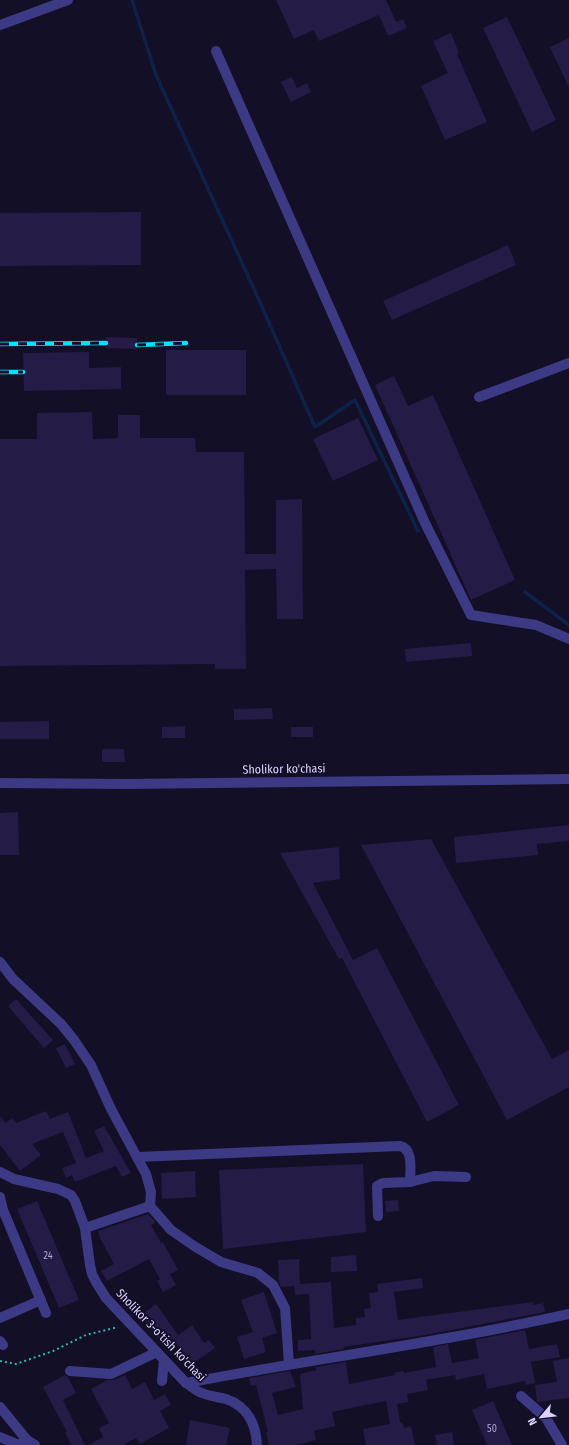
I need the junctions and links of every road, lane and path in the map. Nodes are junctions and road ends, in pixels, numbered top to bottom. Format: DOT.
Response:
graph roads {
  1 [pos="68,0"];
  2 [pos="0,25"];
  3 [pos="216,52"];
  4 [pos="569,363"];
  5 [pos="479,398"];
  6 [pos="569,639"];
  7 [pos="569,779"];
  8 [pos="0,783"];
  9 [pos="0,962"];
  10 [pos="137,1157"];
  11 [pos="0,1172"];
  12 [pos="466,1177"];
  13 [pos="410,1182"];
  14 [pos="0,1198"];
  15 [pos="150,1206"];
  16 [pos="378,1216"];
  17 [pos="85,1228"];
  18 [pos="41,1300"];
  19 [pos="46,1313"];
  20 [pos="569,1314"];
  21 [pos="0,1318"];
  22 [pos="130,1324"];
  23 [pos="161,1356"];
  24 [pos="0,1361"];
  25 [pos="289,1364"];
  26 [pos="70,1371"];
  27 [pos="162,1381"];
  28 [pos="186,1383"];
  29 [pos="521,1396"];
  30 [pos="0,1407"];
  31 [pos="0,1437"];
  32 [pos="31,1442"];
  33 [pos="257,1445"];
  34 [pos="562,1445"];
  1 -- 2 [label="street"];
  3 -- 6 [label="street"];
  4 -- 5 [label="street"];
  7 -- 8 [label="street, Sholikor ko'chasi"];
  9 -- 10 [label="street"];
  10 -- 13 [label="street"];
  10 -- 15 [label="street"];
  11 -- 17 [label="street, Sholikor 3-o'tish ko'chasi"];
  12 -- 13 [label="street"];
  13 -- 16 [label="street"];
  14 -- 18 [label="street"];
  15 -- 17 [label="street"];
  15 -- 25 [label="street"];
  17 -- 22 [label="street, Sholikor 3-o'tish ko'chasi"];
  18 -- 19 [label="street"];
  18 -- 21 [label="street"];
  20 -- 25 [label="street"];
  22 -- 23 [label="street, Sholikor 3-o'tish ko'chasi"];
  22 -- 24 [label="path"];
  23 -- 26 [label="street"];
  23 -- 27 [label="street"];
  23 -- 28 [label="street, Sholikor 3-o'tish ko'chasi"];
  25 -- 28 [label="street"];
  28 -- 33 [label="street, Sholikor 3-o'tish ko'chasi"];
  29 -- 34 [label="street"];
  30 -- 32 [label="street"];
  31 -- 32 [label="street"];
}
